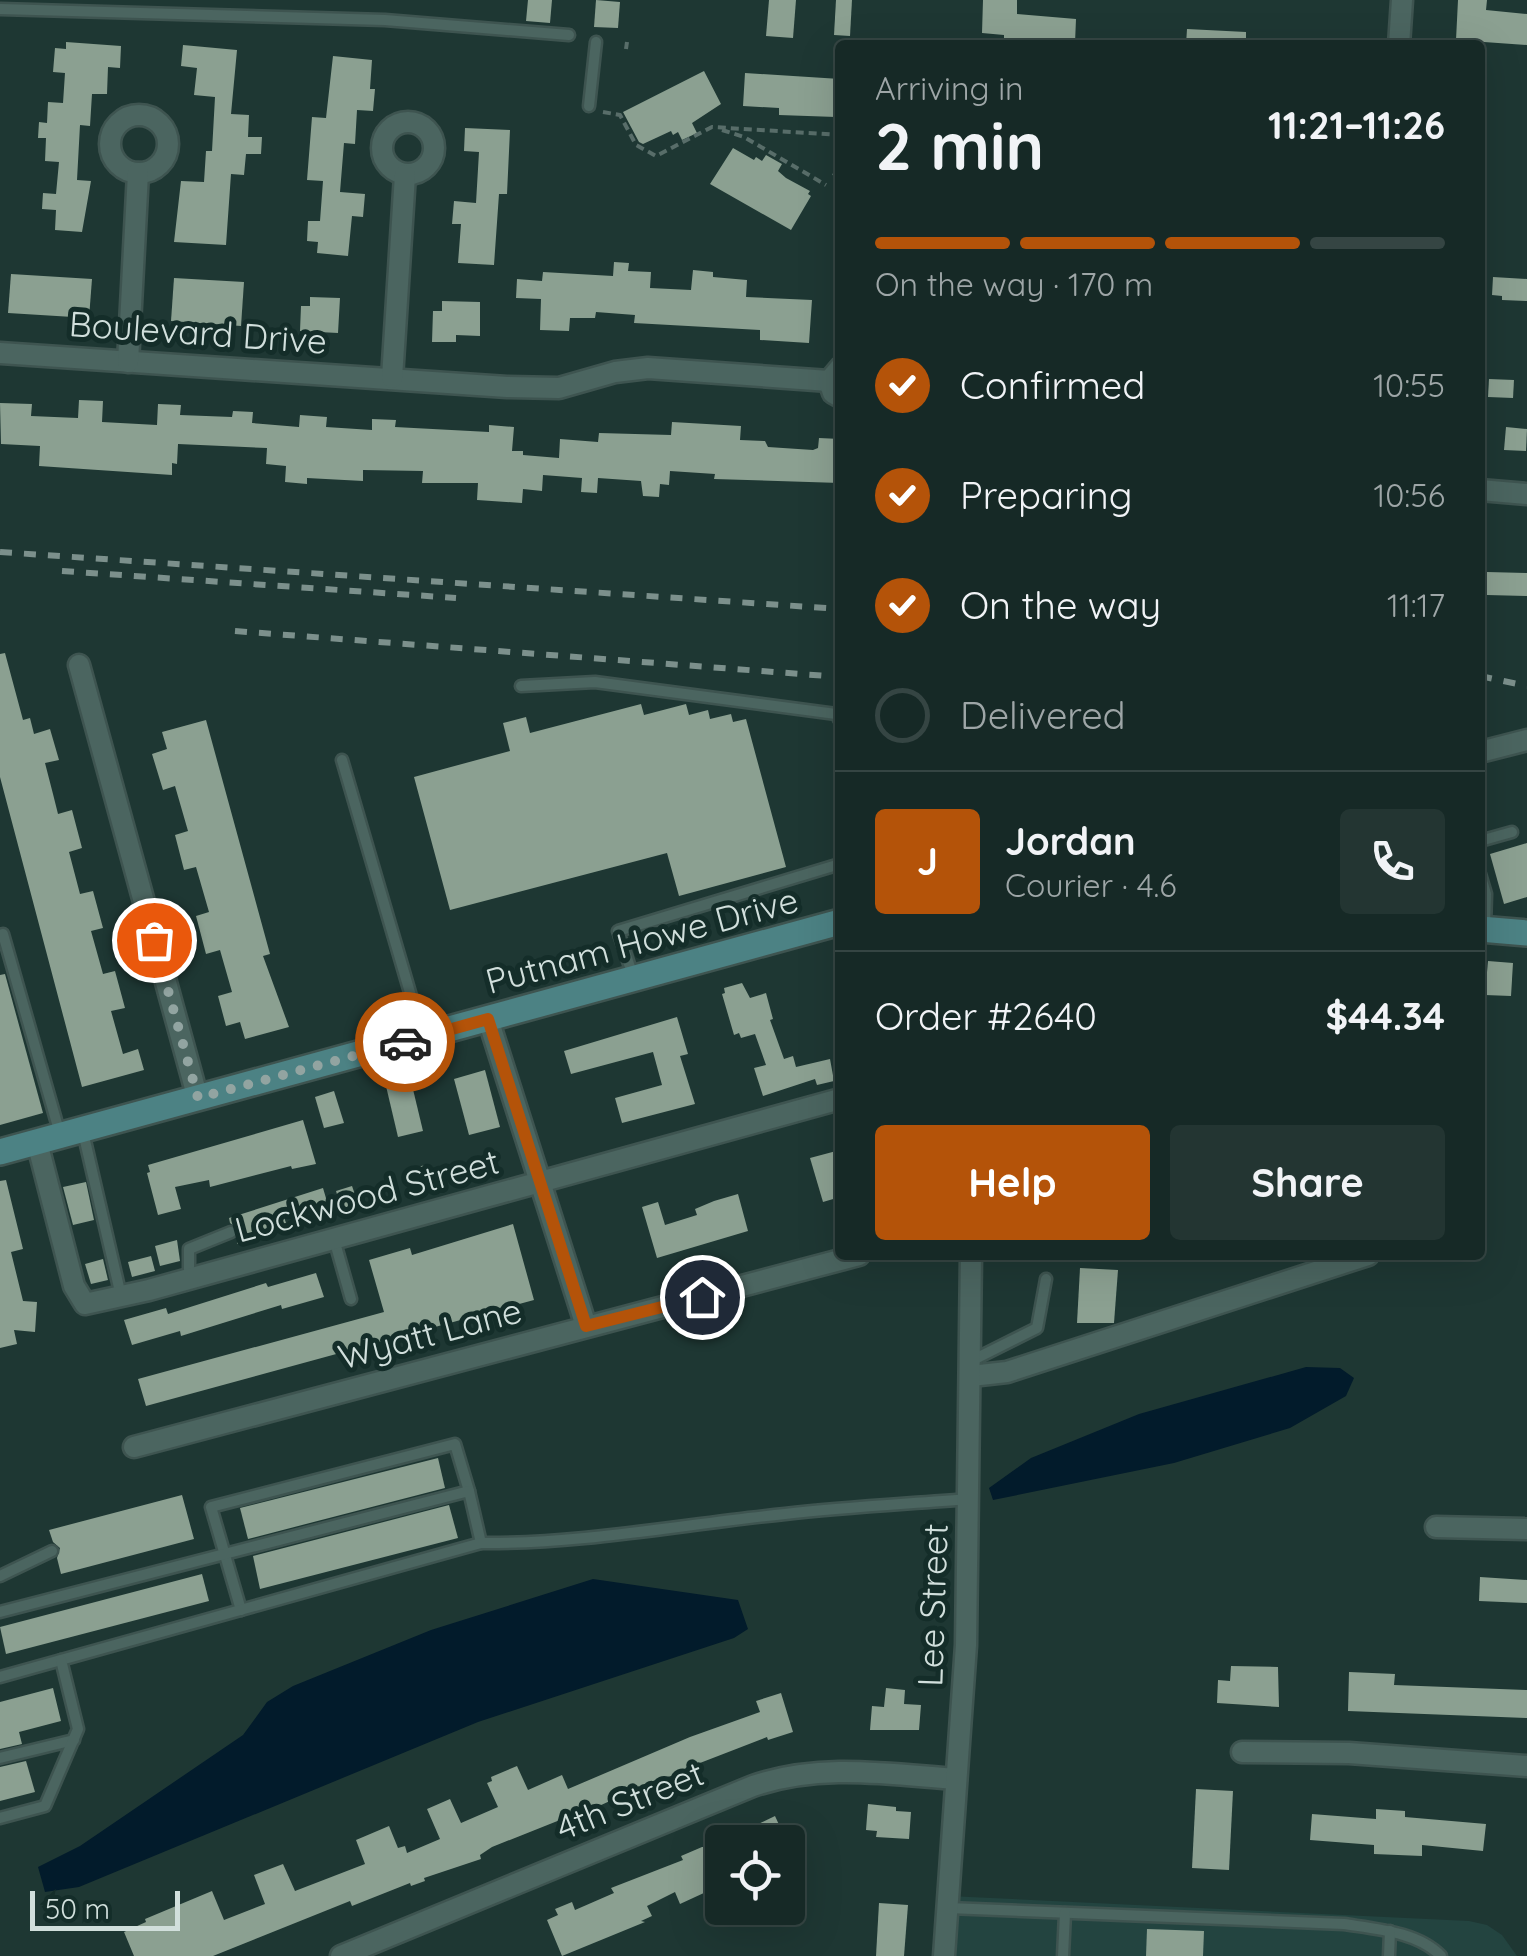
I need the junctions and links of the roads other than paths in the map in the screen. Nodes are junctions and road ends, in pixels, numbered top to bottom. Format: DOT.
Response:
graph roads {
  1 [pos="1402,0"];
  2 [pos="0,9"];
  3 [pos="569,34"];
  4 [pos="1399,40"];
  5 [pos="596,42"];
  6 [pos="589,106"];
  7 [pos="138,173"];
  8 [pos="404,175"];
  9 [pos="0,353"];
  10 [pos="128,362"];
  11 [pos="392,378"];
  12 [pos="835,382"];
  13 [pos="1485,490"];
  14 [pos="1519,493"];
  15 [pos="79,664"];
  16 [pos="522,686"];
  17 [pos="835,714"];
  18 [pos="1527,740"];
  19 [pos="1485,751"];
  20 [pos="342,760"];
  21 [pos="1512,832"];
  22 [pos="1485,840"];
  23 [pos="835,866"];
  24 [pos="835,923"];
  25 [pos="1485,929"];
  26 [pos="1527,933"];
  27 [pos="0,935"];
  28 [pos="634,979"];
  29 [pos="488,1019"];
  30 [pos="423,1037"];
  31 [pos="198,1098"];
  32 [pos="835,1100"];
  33 [pos="60,1136"];
  34 [pos="0,1152"];
  35 [pos="542,1181"];
  36 [pos="232,1232"];
  37 [pos="334,1238"];
  38 [pos="841,1260"];
  39 [pos="972,1260"];
  40 [pos="1353,1260"];
  41 [pos="190,1279"];
  42 [pos="1046,1279"];
  43 [pos="122,1297"];
  44 [pos="352,1299"];
  45 [pos="586,1326"];
  46 [pos="971,1368"];
  47 [pos="134,1447"];
  48 [pos="469,1491"];
  49 [pos="969,1499"];
  50 [pos="1436,1527"];
  51 [pos="1527,1529"];
  52 [pos="481,1543"];
  53 [pos="52,1552"];
  54 [pos="224,1553"];
  55 [pos="0,1576"];
  56 [pos="241,1610"];
  57 [pos="0,1612"];
  58 [pos="62,1660"];
  59 [pos="0,1677"];
  60 [pos="74,1740"];
  61 [pos="1242,1752"];
  62 [pos="0,1758"];
  63 [pos="1527,1766"];
  64 [pos="956,1779"];
  65 [pos="0,1818"];
  66 [pos="948,1908"];
  67 [pos="1065,1912"];
  68 [pos="1390,1931"];
  69 [pos="341,1956"];
  70 [pos="944,1956"];
  71 [pos="1063,1956"];
  72 [pos="1388,1956"];
  73 [pos="1441,1956"];
  1 -- 4 [label="street"];
  2 -- 3 [label="lane"];
  5 -- 6 [label="lane"];
  7 -- 10 [label="street"];
  8 -- 11 [label="street"];
  9 -- 10 [label="street, Boulevard Drive"];
  10 -- 11 [label="street, Boulevard Drive"];
  11 -- 12 [label="street, Boulevard Drive"];
  13 -- 14 [label="street"];
  15 -- 31 [label="street"];
  16 -- 17 [label="lane"];
  18 -- 19 [label="street"];
  20 -- 30 [label="lane"];
  21 -- 22 [label="lane"];
  23 -- 28 [label="lane"];
  24 -- 28 [label="street, Putnam Howe Drive"];
  25 -- 26 [label="street"];
  27 -- 33 [label="lane"];
  28 -- 29 [label="street, Putnam Howe Drive"];
  29 -- 30 [label="street, Putnam Howe Drive"];
  29 -- 35 [label="street"];
  30 -- 31 [label="street, Putnam Howe Drive"];
  31 -- 33 [label="street, Putnam Howe Drive"];
  32 -- 35 [label="street, Lockwood Street"];
  33 -- 34 [label="street, Putnam Howe Drive"];
  33 -- 43 [label="lane"];
  33 -- 43 [label="street, Lockwood Street"];
  35 -- 37 [label="street, Lockwood Street"];
  35 -- 45 [label="street"];
  36 -- 41 [label="lane"];
  37 -- 41 [label="street, Lockwood Street"];
  37 -- 44 [label="lane"];
  38 -- 45 [label="street, Wyatt Lane"];
  39 -- 46 [label="street, Lee Street"];
  40 -- 46 [label="street"];
  41 -- 43 [label="street, Lockwood Street"];
  42 -- 46 [label="lane"];
  45 -- 47 [label="street, Wyatt Lane"];
  46 -- 49 [label="street, Lee Street"];
  48 -- 52 [label="lane"];
  48 -- 54 [label="lane"];
  48 -- 54 [label="lane"];
  49 -- 52 [label="lane"];
  49 -- 64 [label="street, Lee Street"];
  50 -- 51 [label="street"];
  52 -- 56 [label="lane"];
  53 -- 55 [label="lane"];
  54 -- 56 [label="lane"];
  54 -- 57 [label="lane"];
  56 -- 58 [label="lane"];
  58 -- 59 [label="lane"];
  58 -- 60 [label="lane"];
  60 -- 62 [label="lane"];
  60 -- 65 [label="lane"];
  61 -- 63 [label="street"];
  64 -- 66 [label="street, Lee Street"];
  64 -- 69 [label="street, 4th Street"];
  66 -- 67 [label="lane"];
  66 -- 70 [label="street, Lee Street"];
  67 -- 68 [label="lane"];
  67 -- 71 [label="lane"];
  68 -- 72 [label="lane"];
  68 -- 73 [label="lane"];
}
